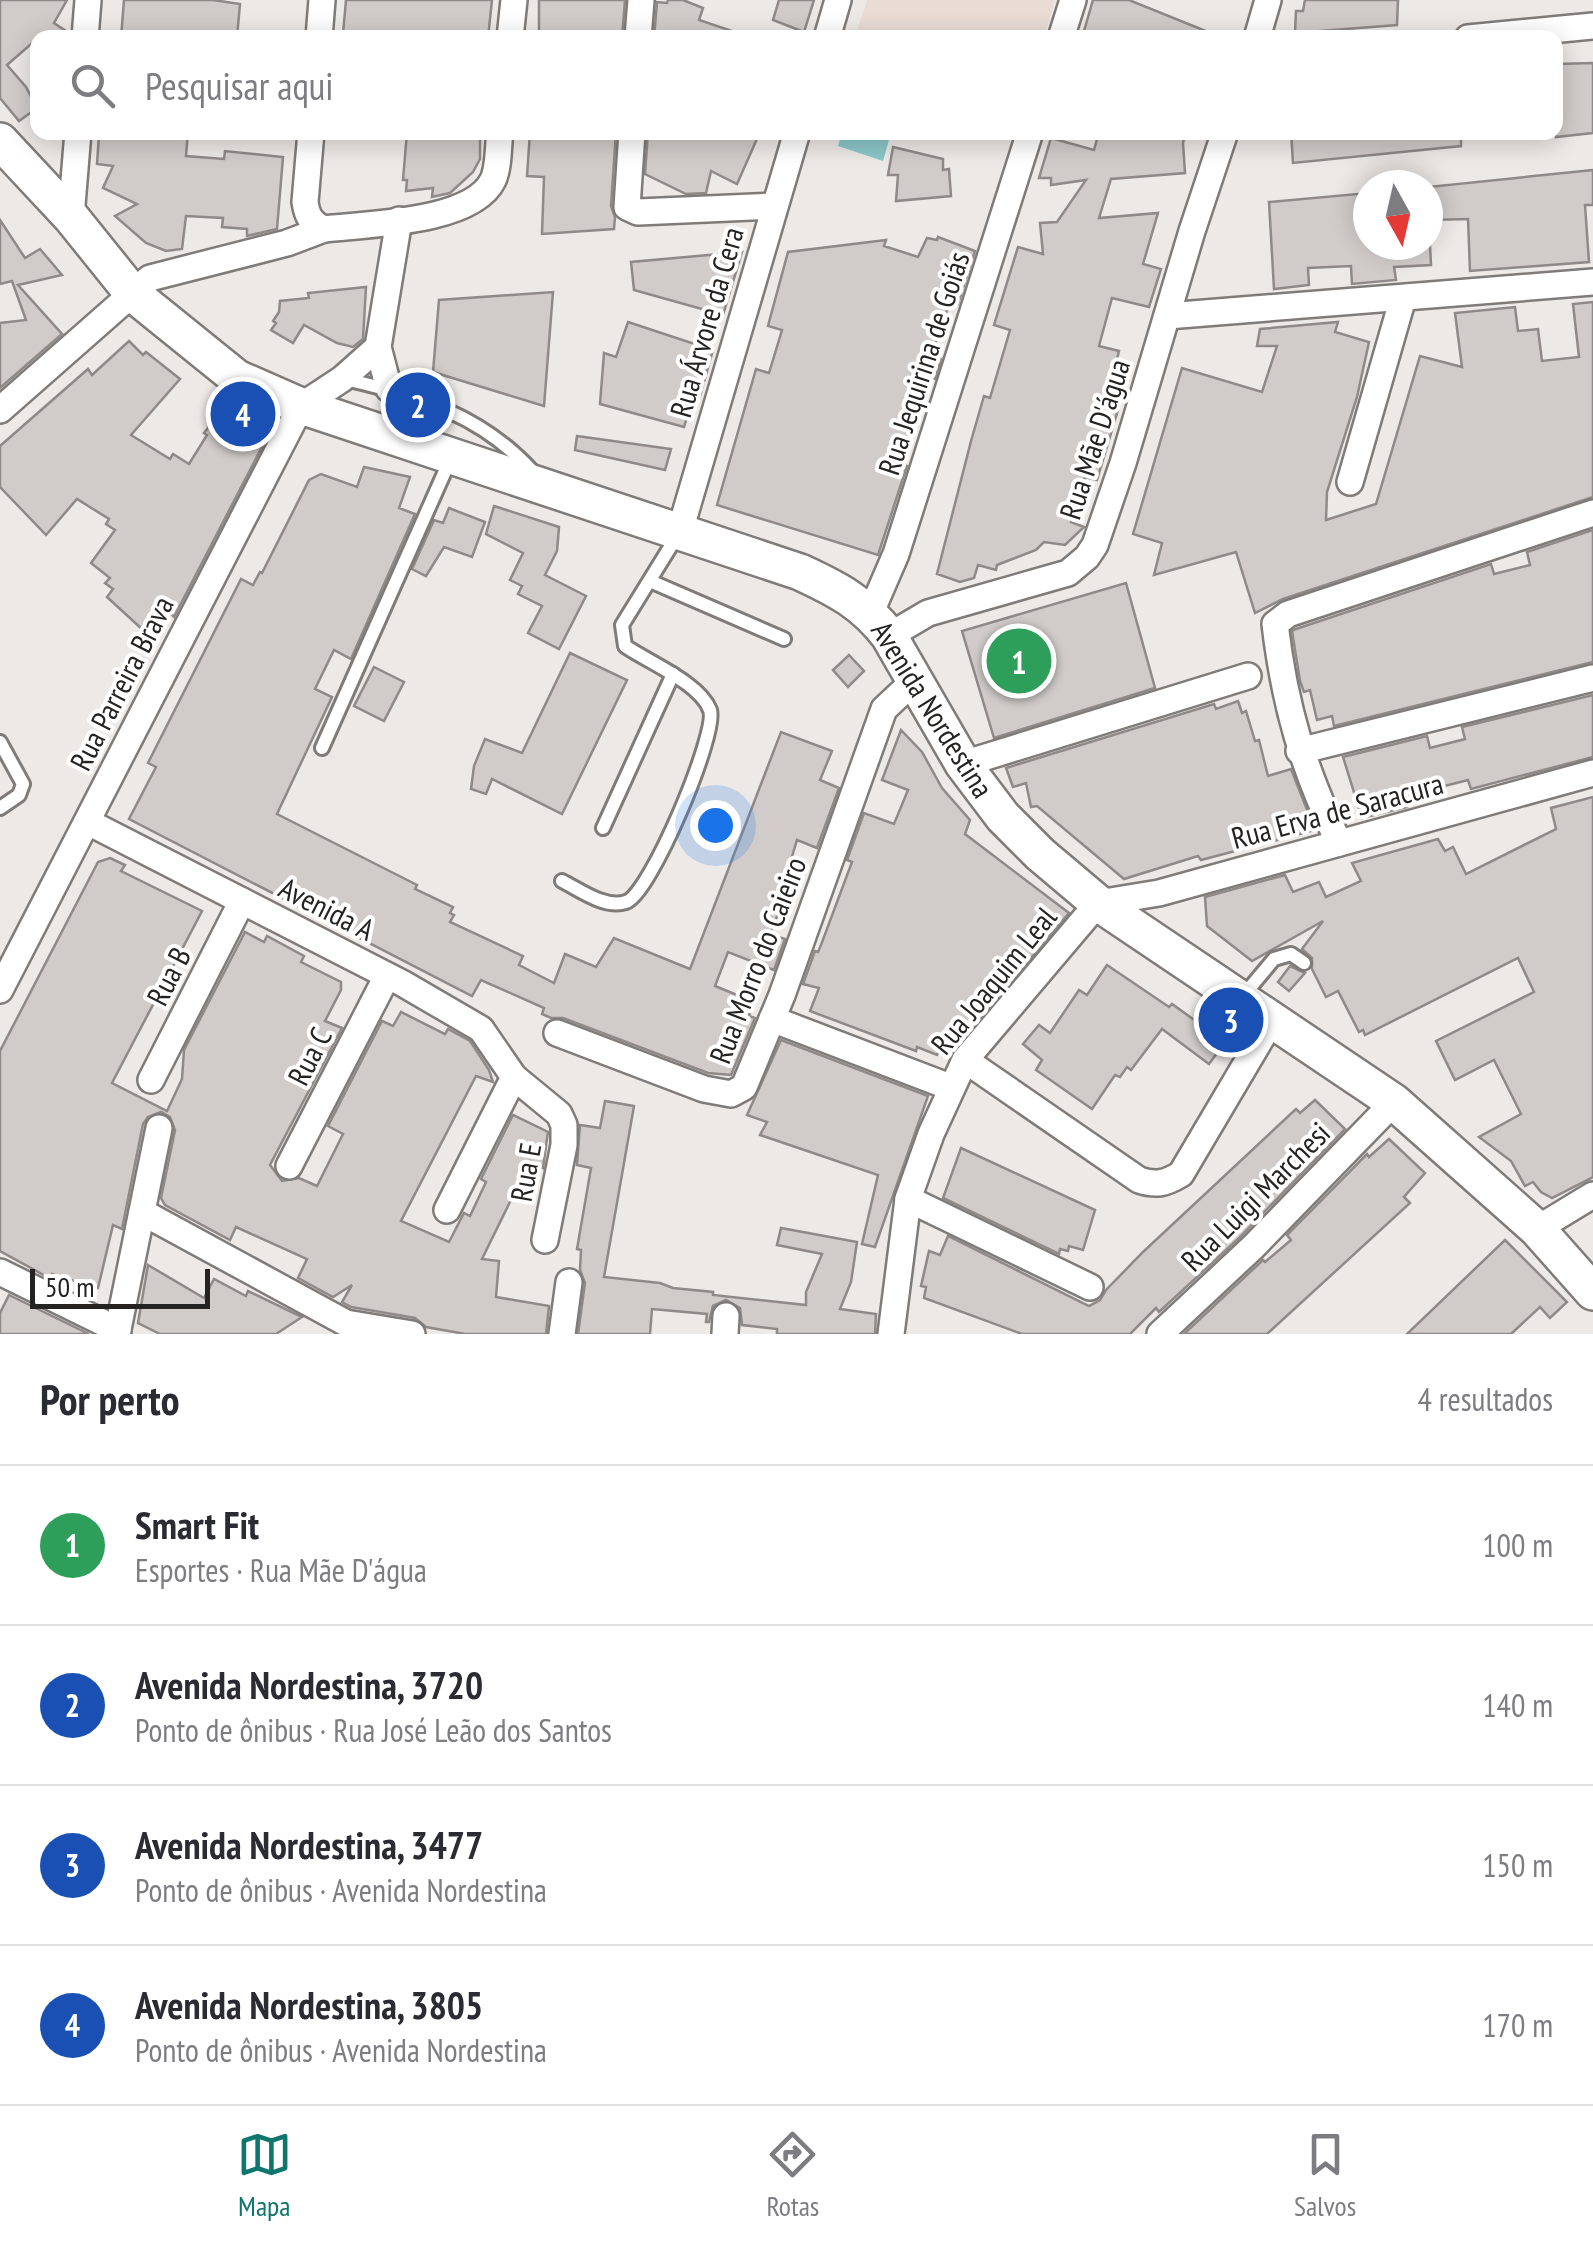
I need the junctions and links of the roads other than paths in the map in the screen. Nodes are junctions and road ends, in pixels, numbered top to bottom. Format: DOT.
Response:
graph roads {
  1 [pos="88,0"];
  2 [pos="322,0"];
  3 [pos="514,0"];
  4 [pos="641,0"];
  5 [pos="838,0"];
  6 [pos="1073,0"];
  7 [pos="1268,0"];
  8 [pos="1593,26"];
  9 [pos="86,30"];
  10 [pos="320,30"];
  11 [pos="511,30"];
  12 [pos="639,30"];
  13 [pos="829,30"];
  14 [pos="1064,30"];
  15 [pos="1259,30"];
  16 [pos="1551,30"];
  17 [pos="77,140"];
  18 [pos="310,140"];
  19 [pos="499,140"];
  20 [pos="631,140"];
  21 [pos="794,140"];
  22 [pos="1027,140"];
  23 [pos="1223,140"];
  24 [pos="0,141"];
  25 [pos="773,206"];
  26 [pos="71,217"];
  27 [pos="399,220"];
  28 [pos="324,229"];
  29 [pos="1593,282"];
  30 [pos="133,294"];
  31 [pos="1402,298"];
  32 [pos="1166,316"];
  33 [pos="378,348"];
  34 [pos="342,378"];
  35 [pos="389,389"];
  36 [pos="301,406"];
  37 [pos="0,410"];
  38 [pos="451,458"];
  39 [pos="1350,482"];
  40 [pos="549,489"];
  41 [pos="1593,513"];
  42 [pos="680,531"];
  43 [pos="650,581"];
  44 [pos="880,624"];
  45 [pos="784,640"];
  46 [pos="672,674"];
  47 [pos="1248,676"];
  48 [pos="1593,678"];
  49 [pos="915,680"];
  50 [pos="0,742"];
  51 [pos="322,748"];
  52 [pos="1300,751"];
  53 [pos="963,764"];
  54 [pos="1593,773"];
  55 [pos="0,808"];
  56 [pos="88,822"];
  57 [pos="603,828"];
  58 [pos="1338,843"];
  59 [pos="562,881"];
  60 [pos="242,901"];
  61 [pos="1098,903"];
  62 [pos="1304,962"];
  63 [pos="387,976"];
  64 [pos="0,990"];
  65 [pos="1241,999"];
  66 [pos="772,1019"];
  67 [pos="1272,1020"];
  68 [pos="557,1033"];
  69 [pos="965,1060"];
  70 [pos="514,1077"];
  71 [pos="151,1080"];
  72 [pos="950,1087"];
  73 [pos="1394,1102"];
  74 [pos="159,1128"];
  75 [pos="289,1166"];
  76 [pos="1593,1196"];
  77 [pos="908,1198"];
  78 [pos="447,1210"];
  79 [pos="142,1212"];
  80 [pos="1537,1229"];
  81 [pos="546,1240"];
  82 [pos="0,1272"];
  83 [pos="569,1282"];
  84 [pos="1590,1284"];
  85 [pos="1090,1287"];
  86 [pos="117,1332"];
  87 [pos="412,1334"];
  88 [pos="562,1334"];
  89 [pos="891,1334"];
  90 [pos="1160,1334"];
  1 -- 9 [label="street"];
  2 -- 10 [label="street"];
  3 -- 11 [label="street"];
  4 -- 12 [label="street"];
  5 -- 13 [label="street"];
  6 -- 14 [label="street"];
  7 -- 15 [label="street"];
  8 -- 16 [label="street"];
  17 -- 26 [label="street"];
  18 -- 28 [label="street"];
  19 -- 27 [label="street"];
  20 -- 25 [label="street"];
  21 -- 25 [label="street, Rua Árvore da Cera"];
  22 -- 44 [label="street, Rua Jequirina de Goiás"];
  23 -- 32 [label="street, Rua Mãe D'água"];
  24 -- 26 [label="main road, Avenida Nordestina"];
  25 -- 42 [label="street, Rua Árvore da Cera"];
  26 -- 30 [label="main road, Avenida Nordestina"];
  27 -- 28 [label="street"];
  27 -- 33 [label="street"];
  28 -- 30 [label="street"];
  29 -- 31 [label="street"];
  30 -- 36 [label="main road, Avenida Nordestina"];
  30 -- 37 [label="street"];
  31 -- 32 [label="street"];
  31 -- 39 [label="street"];
  32 -- 44 [label="street, Rua Mãe D'água"];
  33 -- 34 [label="street"];
  33 -- 35 [label="street"];
  34 -- 35 [label="lane"];
  34 -- 36 [label="street"];
  35 -- 40 [label="lane"];
  36 -- 38 [label="main road, Avenida Nordestina"];
  36 -- 56 [label="street, Rua Parreira Brava"];
  38 -- 40 [label="main road, Avenida Nordestina"];
  38 -- 51 [label="lane"];
  40 -- 42 [label="main road, Avenida Nordestina"];
  41 -- 52 [label="street"];
  42 -- 43 [label="lane"];
  42 -- 44 [label="main road, Avenida Nordestina"];
  43 -- 45 [label="lane"];
  43 -- 46 [label="lane"];
  44 -- 49 [label="main road, Avenida Nordestina"];
  46 -- 57 [label="lane"];
  46 -- 59 [label="lane"];
  47 -- 53 [label="street"];
  48 -- 52 [label="street"];
  49 -- 53 [label="main road, Avenida Nordestina"];
  49 -- 66 [label="street, Rua Morro do Caieiro"];
  50 -- 55 [label="lane"];
  52 -- 58 [label="street"];
  53 -- 61 [label="main road, Avenida Nordestina"];
  54 -- 58 [label="street, Rua Erva de Saracura"];
  56 -- 60 [label="street, Avenida A"];
  56 -- 64 [label="street, Rua Parreira Brava"];
  58 -- 61 [label="street, Rua Erva de Saracura"];
  60 -- 63 [label="street, Avenida A"];
  60 -- 71 [label="street, Rua B"];
  61 -- 65 [label="main road, Avenida Nordestina"];
  61 -- 69 [label="street, Rua Joaquim Leal"];
  62 -- 65 [label="lane"];
  63 -- 70 [label="street, Avenida A"];
  63 -- 75 [label="street, Rua C"];
  65 -- 67 [label="main road, Avenida Nordestina"];
  66 -- 68 [label="street, Rua Morro do Caieiro"];
  66 -- 72 [label="street"];
  67 -- 69 [label="street"];
  67 -- 73 [label="main road, Avenida Nordestina"];
  69 -- 72 [label="street, Rua Joaquim Leal"];
  70 -- 78 [label="street"];
  70 -- 81 [label="street, Rua E"];
  72 -- 77 [label="street, Rua Joaquim Leal"];
  73 -- 80 [label="main road, Avenida Nordestina"];
  73 -- 90 [label="street, Rua Luigi Marchesi"];
  74 -- 79 [label="street"];
  76 -- 80 [label="street"];
  77 -- 85 [label="street"];
  77 -- 89 [label="street, Rua Joaquim Leal"];
  79 -- 86 [label="street"];
  79 -- 87 [label="street"];
  80 -- 84 [label="main road, Avenida Nordestina"];
  82 -- 86 [label="street"];
  83 -- 88 [label="street"];
}
